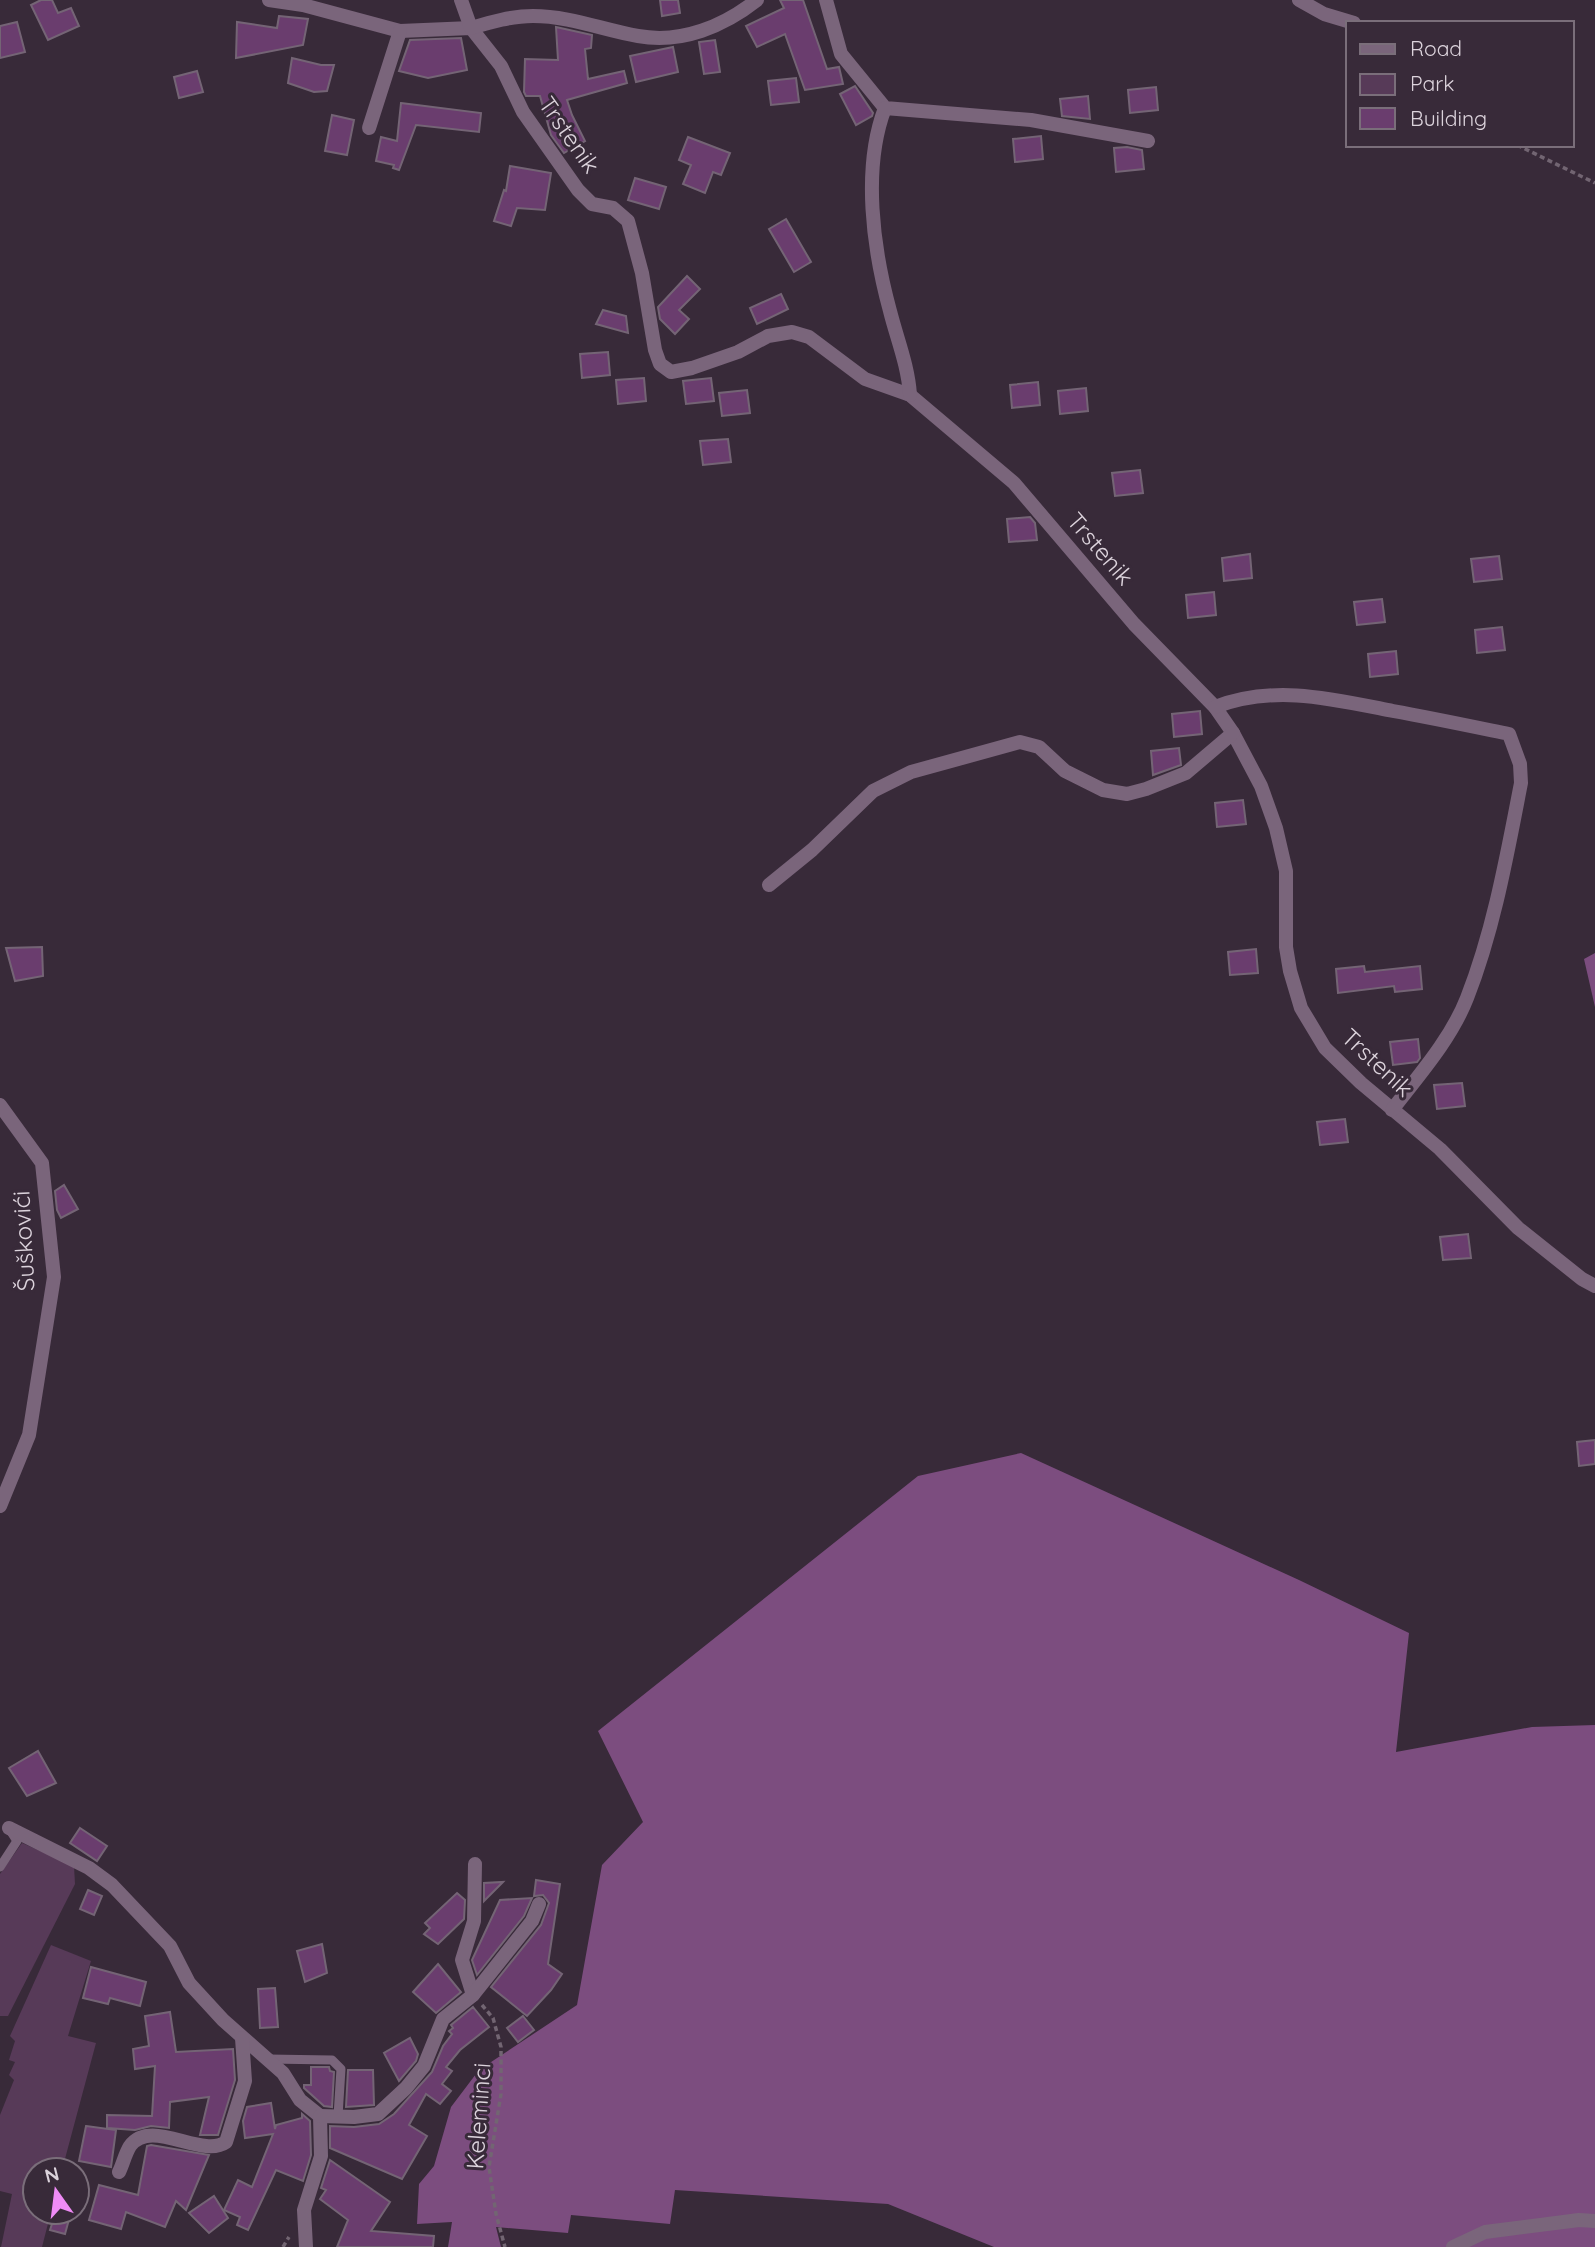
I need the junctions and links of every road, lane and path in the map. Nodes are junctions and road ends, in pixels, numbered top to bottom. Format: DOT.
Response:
graph roads {
  1 [pos="269,0"];
  2 [pos="461,0"];
  3 [pos="757,0"];
  4 [pos="826,0"];
  5 [pos="1299,0"];
  6 [pos="1348,21"];
  7 [pos="471,28"];
  8 [pos="400,31"];
  9 [pos="885,108"];
  10 [pos="369,128"];
  11 [pos="1148,141"];
  12 [pos="1521,147"];
  13 [pos="1595,183"];
  14 [pos="910,395"];
  15 [pos="1215,708"];
  16 [pos="1233,733"];
  17 [pos="769,885"];
  18 [pos="0,1105"];
  19 [pos="1392,1110"];
  20 [pos="1595,1286"];
  21 [pos="0,1506"];
  22 [pos="3,1825"];
  23 [pos="475,1864"];
  24 [pos="0,1867"];
  25 [pos="540,1904"];
  26 [pos="473,1995"];
  27 [pos="242,2038"];
  28 [pos="267,2059"];
  29 [pos="320,2116"];
  30 [pos="338,2116"];
  31 [pos="119,2172"];
  32 [pos="1595,2221"];
  33 [pos="306,2247"];
  34 [pos="505,2247"];
  35 [pos="1452,2247"];
  1 -- 8 [label="street"];
  2 -- 7 [label="street, Trstenik"];
  3 -- 7 [label="street"];
  4 -- 9 [label="street"];
  5 -- 6 [label="street"];
  7 -- 8 [label="street"];
  7 -- 14 [label="street, Trstenik"];
  8 -- 10 [label="street"];
  9 -- 11 [label="street"];
  9 -- 14 [label="street"];
  12 -- 13 [label="path"];
  14 -- 15 [label="street, Trstenik"];
  15 -- 16 [label="street, Trstenik"];
  15 -- 19 [label="street"];
  16 -- 17 [label="street"];
  16 -- 19 [label="street, Trstenik"];
  18 -- 21 [label="street, Šuškovići"];
  19 -- 20 [label="street, Trstenik"];
  22 -- 24 [label="lane"];
  22 -- 27 [label="street"];
  23 -- 26 [label="street"];
  25 -- 26 [label="street"];
  26 -- 30 [label="street"];
  26 -- 34 [label="path, Keleminci"];
  27 -- 28 [label="street"];
  27 -- 31 [label="street"];
  28 -- 29 [label="street"];
  28 -- 30 [label="lane"];
  29 -- 30 [label="street"];
  29 -- 33 [label="street"];
  32 -- 35 [label="street"];
}
